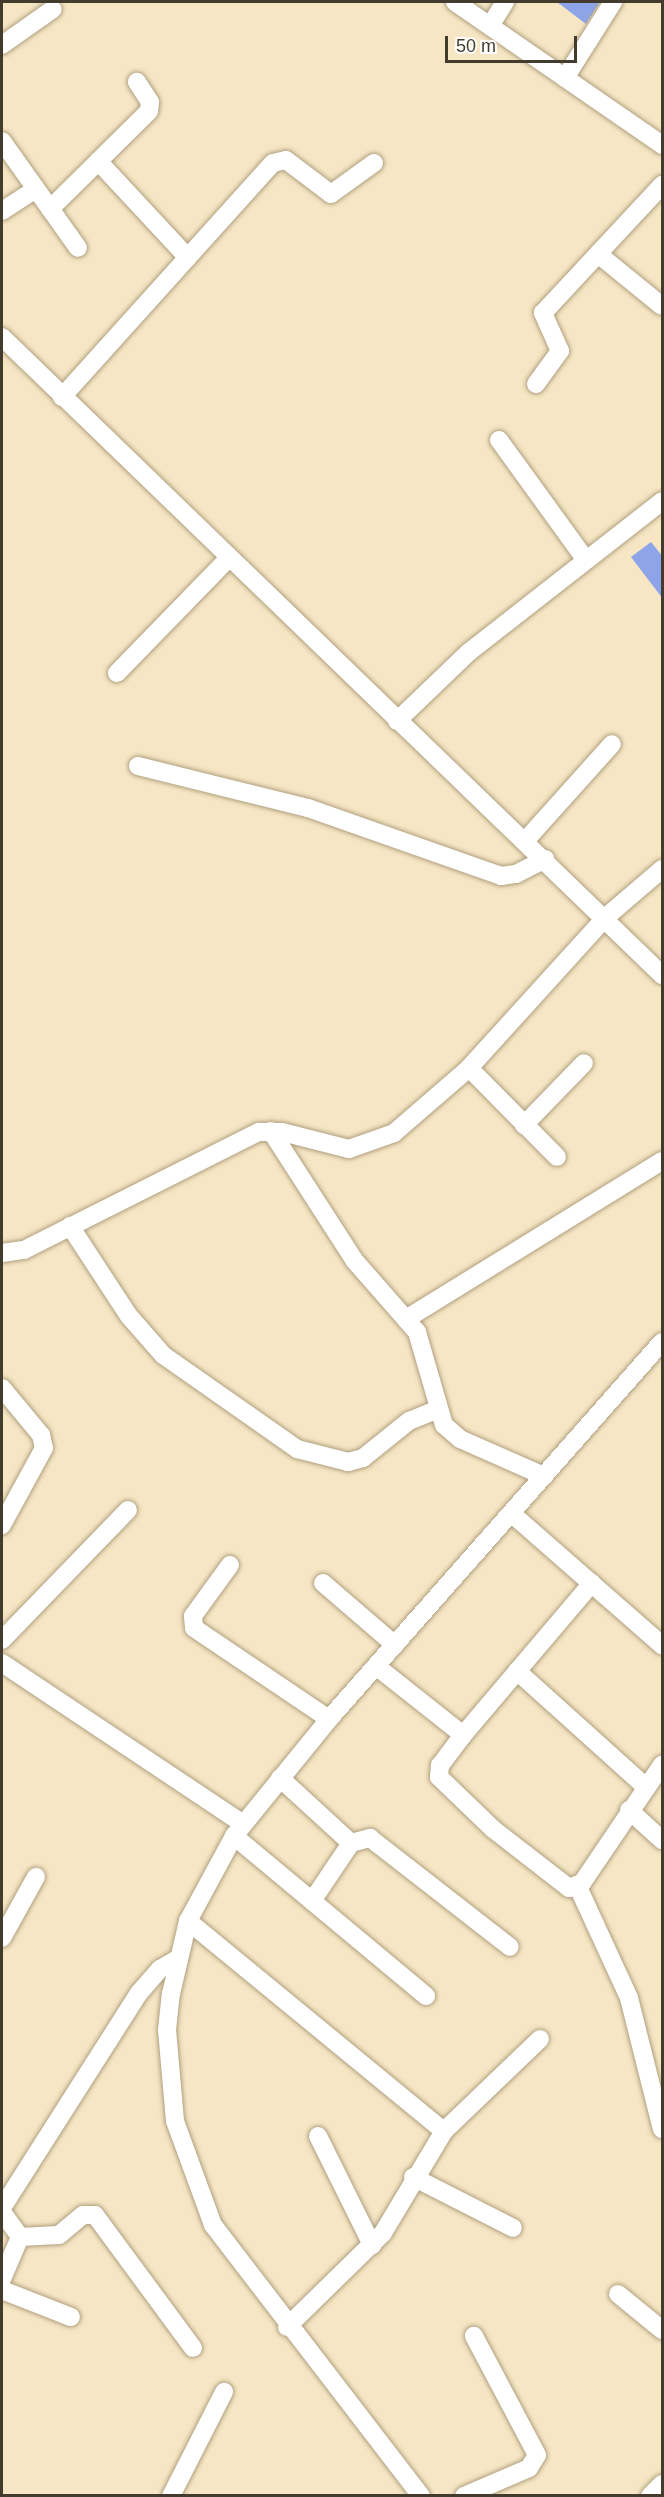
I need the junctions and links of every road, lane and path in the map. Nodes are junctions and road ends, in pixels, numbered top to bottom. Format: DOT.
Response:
graph roads {
  1 [pos="455,2"];
  2 [pos="505,2"];
  3 [pos="613,2"];
  4 [pos="53,9"];
  5 [pos="490,26"];
  6 [pos="2,45"];
  7 [pos="565,78"];
  8 [pos="137,82"];
  9 [pos="2,141"];
  10 [pos="663,146"];
  11 [pos="98,161"];
  12 [pos="374,162"];
  13 [pos="663,185"];
  14 [pos="36,189"];
  15 [pos="50,208"];
  16 [pos="2,212"];
  17 [pos="78,248"];
  18 [pos="598,254"];
  19 [pos="188,258"];
  20 [pos="663,306"];
  21 [pos="2,338"];
  22 [pos="536,384"];
  23 [pos="62,398"];
  24 [pos="499,440"];
  25 [pos="663,501"];
  26 [pos="228,559"];
  27 [pos="586,560"];
  28 [pos="117,673"];
  29 [pos="397,721"];
  30 [pos="612,744"];
  31 [pos="138,766"];
  32 [pos="525,841"];
  33 [pos="545,859"];
  34 [pos="663,869"];
  35 [pos="606,917"];
  36 [pos="663,975"];
  37 [pos="584,1063"];
  38 [pos="469,1068"];
  39 [pos="524,1125"];
  40 [pos="271,1131"];
  41 [pos="556,1157"];
  42 [pos="663,1161"];
  43 [pos="70,1226"];
  44 [pos="2,1253"];
  45 [pos="406,1320"];
  46 [pos="663,1342"];
  47 [pos="2,1388"];
  48 [pos="8,1405"];
  49 [pos="436,1410"];
  50 [pos="544,1476"];
  51 [pos="128,1510"];
  52 [pos="511,1513"];
  53 [pos="2,1525"];
  54 [pos="230,1565"];
  55 [pos="323,1582"];
  56 [pos="592,1583"];
  57 [pos="2,1640"];
  58 [pos="663,1644"];
  59 [pos="395,1645"];
  60 [pos="2,1663"];
  61 [pos="376,1666"];
  62 [pos="517,1671"];
  63 [pos="329,1719"];
  64 [pos="463,1735"];
  65 [pos="663,1765"];
  66 [pos="280,1778"];
  67 [pos="646,1787"];
  68 [pos="629,1810"];
  69 [pos="238,1830"];
  70 [pos="663,1840"];
  71 [pos="351,1843"];
  72 [pos="36,1877"];
  73 [pos="578,1887"];
  74 [pos="312,1901"];
  75 [pos="188,1921"];
  76 [pos="2,1938"];
  77 [pos="510,1947"];
  78 [pos="179,1958"];
  79 [pos="426,1996"];
  80 [pos="540,2039"];
  81 [pos="663,2129"];
  82 [pos="444,2131"];
  83 [pos="318,2136"];
  84 [pos="413,2177"];
  85 [pos="2,2210"];
  86 [pos="513,2228"];
  87 [pos="20,2237"];
  88 [pos="372,2245"];
  89 [pos="2,2279"];
  90 [pos="2,2290"];
  91 [pos="618,2294"];
  92 [pos="71,2317"];
  93 [pos="287,2327"];
  94 [pos="663,2330"];
  95 [pos="474,2336"];
  96 [pos="193,2348"];
  97 [pos="224,2392"];
  98 [pos="663,2484"];
  99 [pos="171,2496"];
  100 [pos="421,2496"];
  101 [pos="464,2496"];
  102 [pos="650,2496"];
  1 -- 5 [label="street"];
  2 -- 5 [label="street"];
  3 -- 7 [label="street"];
  4 -- 6 [label="street"];
  5 -- 7 [label="street"];
  7 -- 10 [label="street"];
  8 -- 11 [label="street"];
  9 -- 14 [label="street"];
  11 -- 15 [label="street"];
  11 -- 19 [label="street"];
  12 -- 19 [label="street"];
  13 -- 18 [label="street"];
  14 -- 15 [label="street"];
  14 -- 16 [label="street"];
  15 -- 17 [label="street"];
  18 -- 20 [label="street"];
  18 -- 22 [label="street"];
  19 -- 23 [label="street"];
  21 -- 23 [label="street"];
  23 -- 26 [label="street"];
  24 -- 27 [label="street"];
  25 -- 27 [label="street"];
  26 -- 28 [label="street"];
  26 -- 29 [label="street"];
  27 -- 29 [label="street"];
  29 -- 32 [label="street"];
  30 -- 32 [label="street"];
  31 -- 33 [label="street"];
  32 -- 33 [label="street"];
  33 -- 35 [label="street"];
  34 -- 35 [label="street"];
  35 -- 36 [label="street"];
  35 -- 38 [label="street"];
  37 -- 39 [label="street"];
  38 -- 39 [label="street"];
  38 -- 40 [label="street"];
  39 -- 41 [label="street"];
  40 -- 43 [label="street"];
  40 -- 45 [label="street"];
  42 -- 45 [label="street"];
  43 -- 44 [label="street"];
  43 -- 49 [label="street"];
  45 -- 49 [label="street"];
  46 -- 50 [label="street"];
  47 -- 48 [label="street"];
  48 -- 53 [label="street"];
  49 -- 50 [label="street"];
  50 -- 52 [label="street"];
  51 -- 57 [label="street"];
  52 -- 56 [label="street"];
  52 -- 59 [label="street"];
  54 -- 63 [label="street"];
  55 -- 59 [label="street"];
  56 -- 58 [label="street"];
  56 -- 62 [label="street"];
  59 -- 61 [label="street"];
  60 -- 69 [label="street"];
  61 -- 63 [label="street"];
  61 -- 64 [label="street"];
  62 -- 64 [label="street"];
  62 -- 67 [label="street"];
  63 -- 66 [label="street"];
  64 -- 73 [label="street"];
  65 -- 67 [label="street"];
  66 -- 69 [label="street"];
  66 -- 71 [label="street"];
  67 -- 68 [label="street"];
  68 -- 70 [label="street"];
  68 -- 73 [label="street"];
  69 -- 74 [label="street"];
  69 -- 75 [label="street"];
  71 -- 74 [label="street"];
  71 -- 77 [label="street"];
  72 -- 76 [label="street"];
  73 -- 81 [label="street"];
  74 -- 79 [label="street"];
  75 -- 78 [label="street"];
  75 -- 82 [label="street"];
  78 -- 85 [label="street"];
  78 -- 93 [label="street"];
  80 -- 82 [label="street"];
  82 -- 84 [label="street"];
  83 -- 88 [label="street"];
  84 -- 86 [label="street"];
  84 -- 88 [label="street"];
  85 -- 87 [label="street"];
  87 -- 89 [label="street"];
  87 -- 96 [label="street"];
  88 -- 93 [label="street"];
  90 -- 92 [label="street"];
  91 -- 94 [label="street"];
  93 -- 100 [label="street"];
  95 -- 101 [label="street"];
  97 -- 99 [label="street"];
  98 -- 102 [label="street"];
}
